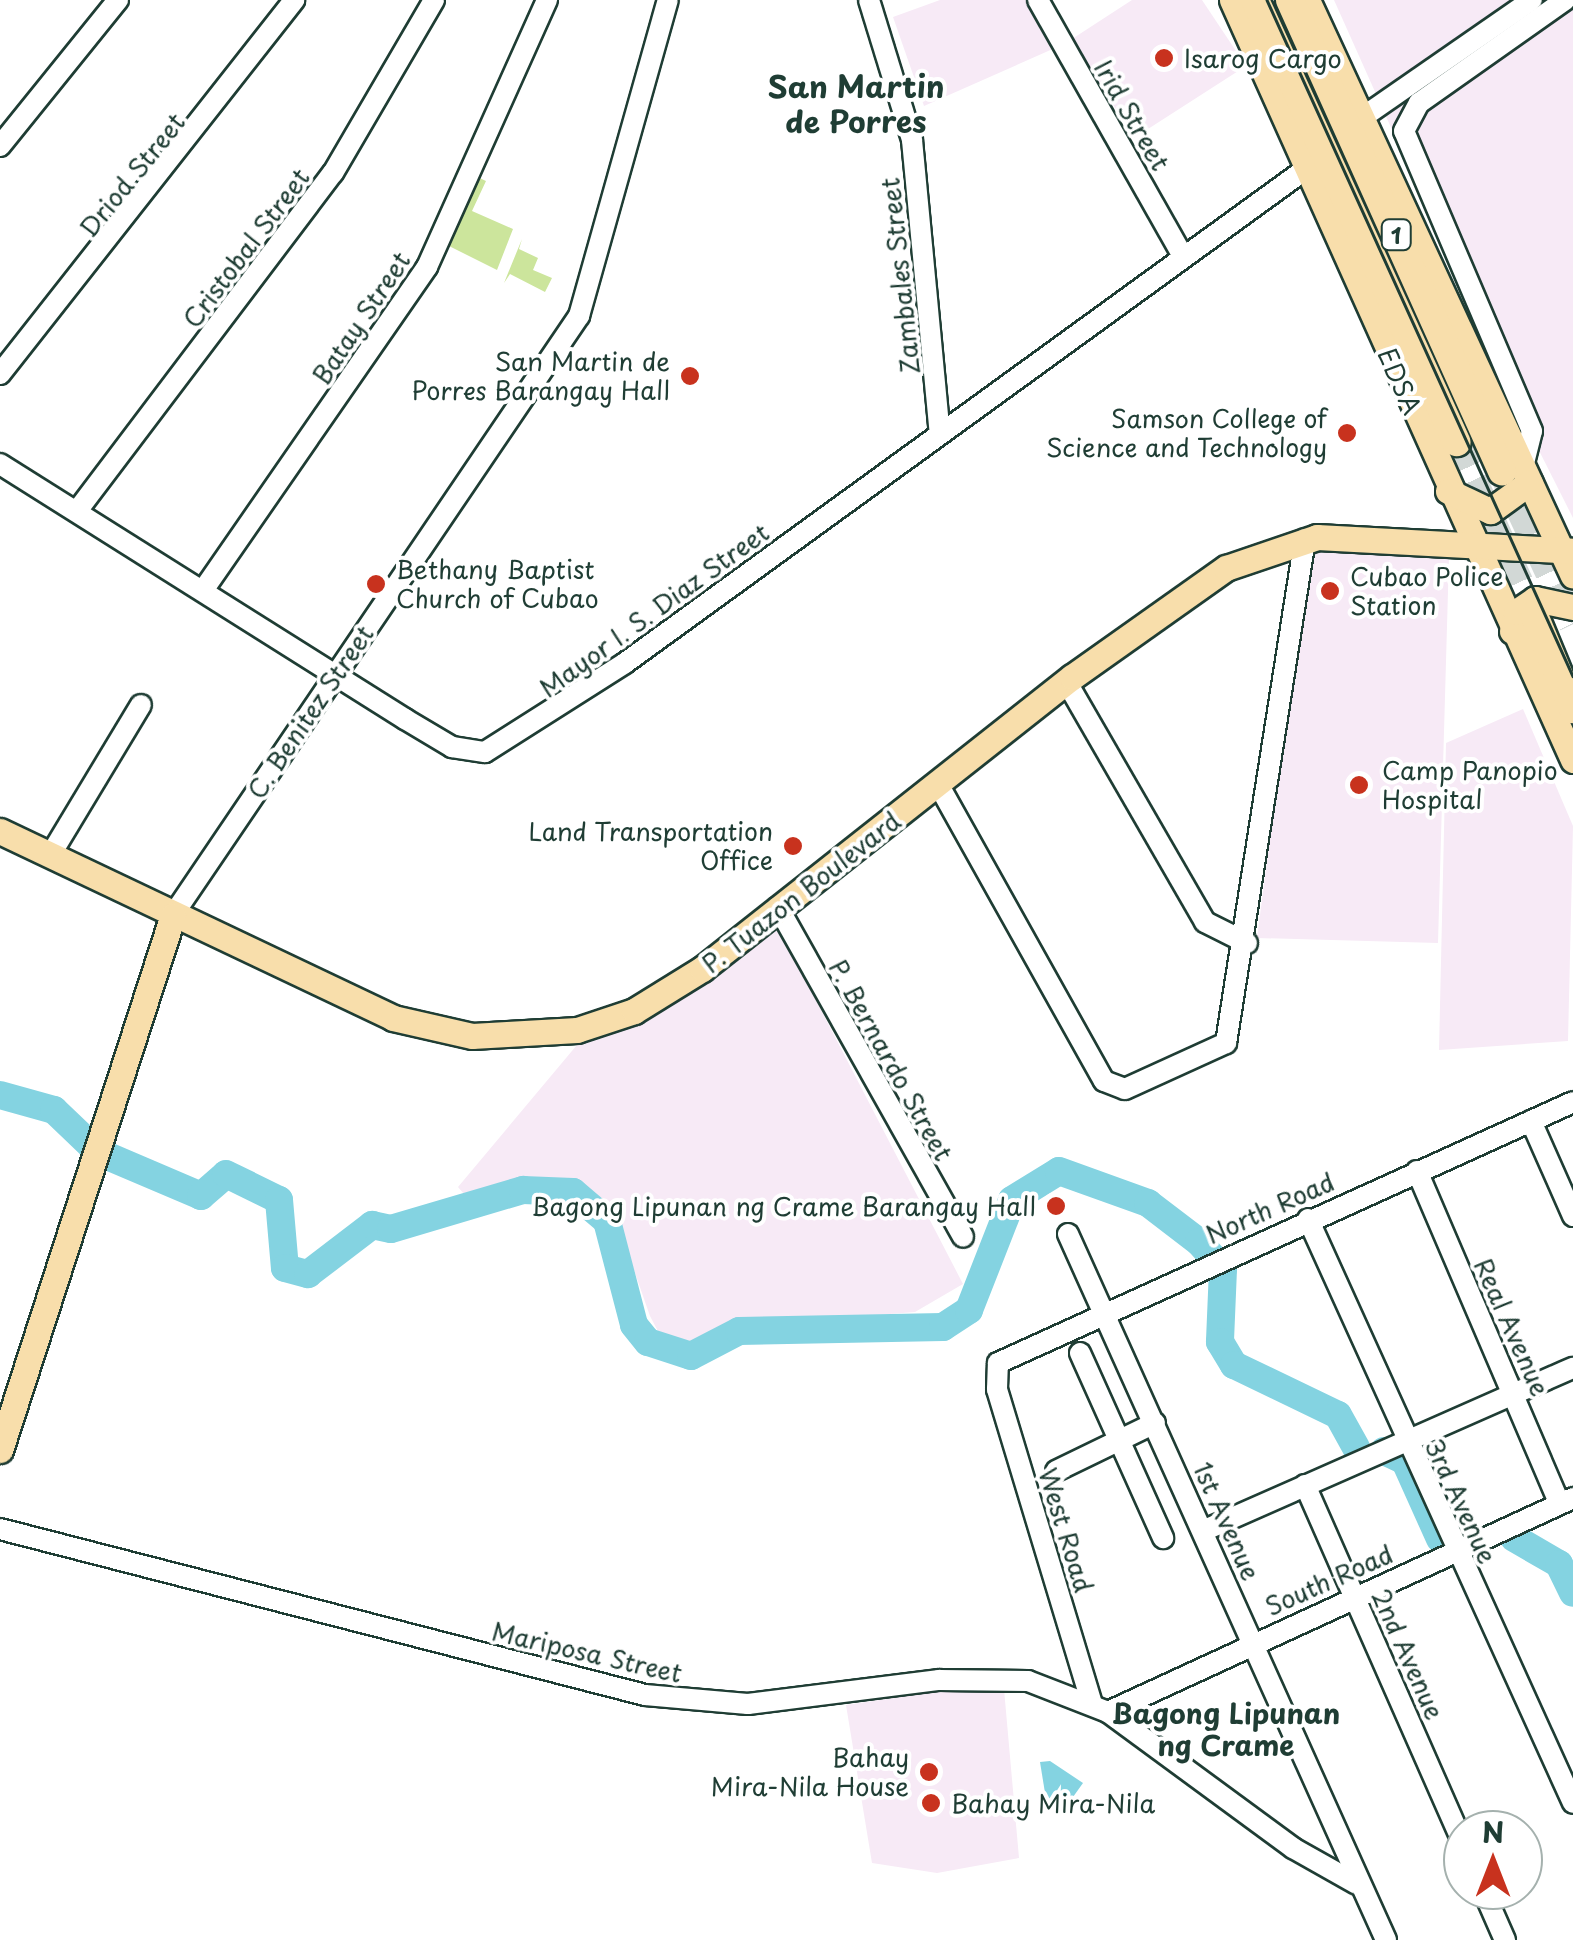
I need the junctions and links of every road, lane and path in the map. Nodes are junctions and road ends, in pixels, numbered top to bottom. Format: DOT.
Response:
graph roads {
  1 [pos="118,0"];
  2 [pos="294,0"];
  3 [pos="434,0"];
  4 [pos="547,0"];
  5 [pos="668,0"];
  6 [pos="869,0"];
  7 [pos="1038,0"];
  8 [pos="1232,0"];
  9 [pos="1255,0"];
  10 [pos="1290,0"];
  11 [pos="1307,0"];
  12 [pos="1532,0"];
  13 [pos="1565,0"];
  14 [pos="1360,119"];
  15 [pos="0,146"];
  16 [pos="1307,168"];
  17 [pos="1183,256"];
  18 [pos="0,374"];
  19 [pos="940,434"];
  20 [pos="1456,442"];
  21 [pos="0,464"];
  22 [pos="1518,473"];
  23 [pos="1448,491"];
  24 [pos="78,511"];
  25 [pos="1305,540"];
  26 [pos="1472,545"];
  27 [pos="1567,550"];
  28 [pos="1573,576"];
  29 [pos="204,590"];
  30 [pos="1573,607"];
  31 [pos="1523,623"];
  32 [pos="336,673"];
  33 [pos="1066,681"];
  34 [pos="141,705"];
  35 [pos="1573,709"];
  36 [pos="1573,760"];
  37 [pos="938,784"];
  38 [pos="0,830"];
  39 [pos="51,854"];
  40 [pos="778,907"];
  41 [pos="164,918"];
  42 [pos="1247,943"];
  43 [pos="1573,1102"];
  44 [pos="1531,1121"];
  45 [pos="1416,1171"];
  46 [pos="1573,1216"];
  47 [pos="1308,1218"];
  48 [pos="1068,1234"];
  49 [pos="963,1237"];
  50 [pos="1105,1313"];
  51 [pos="1080,1353"];
  52 [pos="1573,1368"];
  53 [pos="994,1370"];
  54 [pos="1514,1394"];
  55 [pos="1155,1423"];
  56 [pos="1119,1442"];
  57 [pos="1397,1444"];
  58 [pos="0,1450"];
  59 [pos="1056,1471"];
  60 [pos="1306,1486"];
  61 [pos="1566,1501"];
  62 [pos="0,1529"];
  63 [pos="1205,1530"];
  64 [pos="1163,1538"];
  65 [pos="1458,1551"];
  66 [pos="1355,1596"];
  67 [pos="1253,1640"];
  68 [pos="1100,1708"];
  69 [pos="1573,1803"];
  70 [pos="1449,1810"];
  71 [pos="1358,1884"];
  72 [pos="1492,1910"];
  73 [pos="1386,1940"];
  74 [pos="1505,1940"];
  1 -- 15 [label="street"];
  2 -- 18 [label="street, Driod Street"];
  3 -- 24 [label="street, Cristobal Street"];
  4 -- 29 [label="street, Batay Street"];
  5 -- 32 [label="street, C. Benitez Street"];
  6 -- 19 [label="street, Zambales Street"];
  7 -- 17 [label="street, Irid Street"];
  8 -- 16 [label="main road, EDSA / 1"];
  9 -- 20 [label="highway, EDSA / 1"];
  10 -- 22 [label="highway, 1"];
  11 -- 14 [label="main road, 1"];
  12 -- 14 [label="street"];
  13 -- 22 [label="street"];
  14 -- 22 [label="main road, 1"];
  16 -- 17 [label="street, Mayor I. S. Diaz Street"];
  16 -- 23 [label="main road, EDSA / 1"];
  17 -- 19 [label="street, Mayor I. S. Diaz Street"];
  19 -- 32 [label="street, Mayor I. S. Diaz Street"];
  21 -- 24 [label="street, Mayor I. S. Diaz Street"];
  22 -- 23 [label="main road"];
  22 -- 27 [label="main road, 1"];
  23 -- 26 [label="main road, EDSA / 1"];
  24 -- 29 [label="street, Mayor I. S. Diaz Street"];
  25 -- 26 [label="main road, P. Tuazon Boulevard"];
  25 -- 33 [label="main road, P. Tuazon Boulevard"];
  25 -- 42 [label="street"];
  26 -- 27 [label="main road, P. Tuazon Boulevard"];
  26 -- 31 [label="main road, EDSA / 1"];
  27 -- 28 [label="main road, 1"];
  29 -- 32 [label="street, Mayor I. S. Diaz Street"];
  30 -- 31 [label="main road"];
  31 -- 35 [label="highway, EDSA / 1"];
  31 -- 36 [label="main road, EDSA / 1"];
  32 -- 41 [label="street, C. Benitez Street"];
  33 -- 37 [label="main road, P. Tuazon Boulevard"];
  33 -- 42 [label="street"];
  34 -- 39 [label="street"];
  37 -- 40 [label="main road, P. Tuazon Boulevard"];
  37 -- 42 [label="street"];
  38 -- 39 [label="main road, P. Tuazon Boulevard"];
  39 -- 41 [label="main road, P. Tuazon Boulevard"];
  40 -- 41 [label="main road, P. Tuazon Boulevard"];
  40 -- 49 [label="street, P. Bernardo Street"];
  41 -- 58 [label="main road, C. Benitez Street"];
  43 -- 44 [label="street, North Road"];
  44 -- 45 [label="street, North Road"];
  44 -- 46 [label="street"];
  45 -- 47 [label="street, North Road"];
  45 -- 54 [label="street, Real Avenue"];
  47 -- 50 [label="street, North Road"];
  47 -- 57 [label="street, 3rd Avenue"];
  48 -- 50 [label="street, 1st Avenue"];
  50 -- 53 [label="street, North Road"];
  50 -- 55 [label="street, 1st Avenue"];
  51 -- 56 [label="street"];
  52 -- 54 [label="street"];
  53 -- 68 [label="street, West Road"];
  54 -- 57 [label="street"];
  54 -- 61 [label="street, Real Avenue"];
  55 -- 56 [label="street"];
  55 -- 63 [label="street, 1st Avenue"];
  56 -- 59 [label="street"];
  56 -- 64 [label="street"];
  57 -- 60 [label="street"];
  57 -- 65 [label="street, 3rd Avenue"];
  60 -- 63 [label="street"];
  60 -- 66 [label="street, 2nd Avenue"];
  61 -- 65 [label="street, South Road"];
  62 -- 68 [label="street, Mariposa Street"];
  63 -- 67 [label="street, 1st Avenue"];
  65 -- 66 [label="street, South Road"];
  65 -- 69 [label="street, 3rd Avenue"];
  66 -- 67 [label="street, South Road"];
  66 -- 70 [label="street, 2nd Avenue"];
  67 -- 68 [label="street, South Road"];
  67 -- 71 [label="street, 1st Avenue"];
  68 -- 71 [label="street, Mariposa Street"];
  71 -- 73 [label="street, 1st Avenue"];
  72 -- 74 [label="street"];
}
